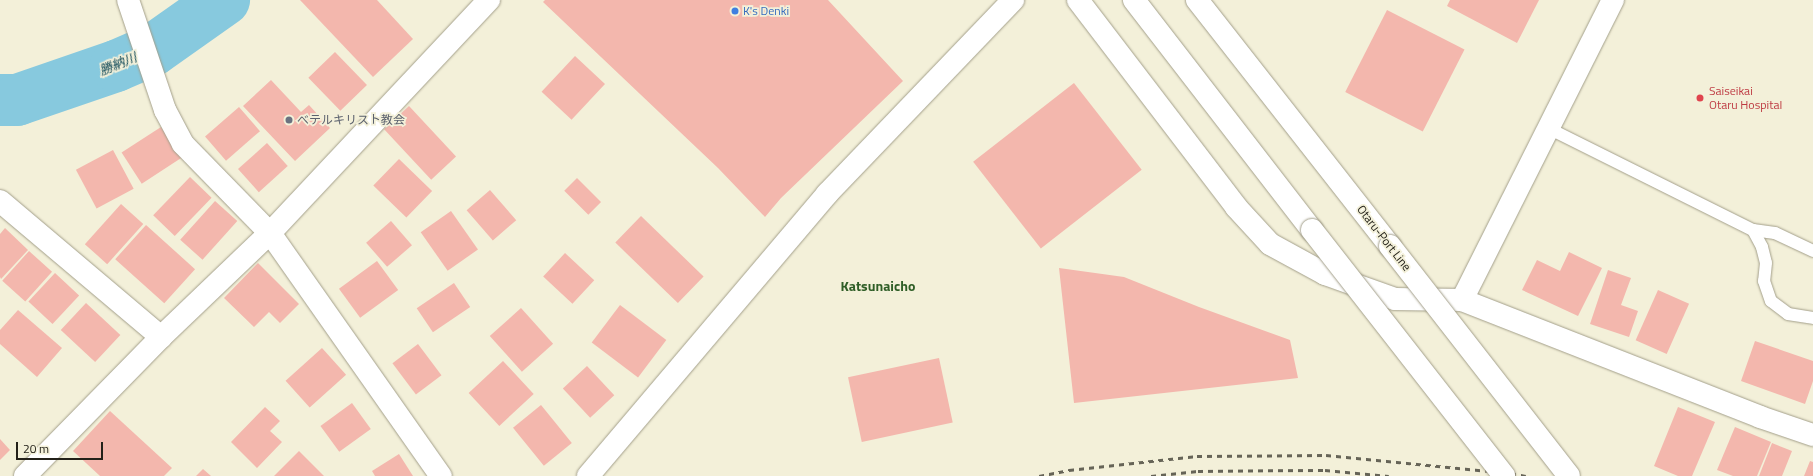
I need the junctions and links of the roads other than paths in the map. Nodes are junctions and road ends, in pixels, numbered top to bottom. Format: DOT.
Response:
graph roads {
  1 [pos="128,0"];
  2 [pos="489,0"];
  3 [pos="1013,0"];
  4 [pos="1078,0"];
  5 [pos="1134,0"];
  6 [pos="1197,0"];
  7 [pos="1613,0"];
  8 [pos="1548,128"];
  9 [pos="0,201"];
  10 [pos="1753,230"];
  11 [pos="270,233"];
  12 [pos="1813,251"];
  13 [pos="1462,300"];
  14 [pos="1813,318"];
  15 [pos="161,337"];
  16 [pos="1813,435"];
  17 [pos="24,476"];
  18 [pos="441,476"];
  19 [pos="588,476"];
  20 [pos="1504,476"];
  21 [pos="1570,476"];
  1 -- 11 [label="street"];
  2 -- 11 [label="street"];
  3 -- 19 [label="street"];
  4 -- 13 [label="street"];
  5 -- 20 [label="street, bridge"];
  6 -- 21 [label="street, Otaru-Port Line, bridge"];
  7 -- 8 [label="street"];
  8 -- 10 [label="lane"];
  8 -- 13 [label="street"];
  9 -- 15 [label="street"];
  10 -- 12 [label="lane"];
  10 -- 14 [label="lane"];
  11 -- 15 [label="street"];
  11 -- 18 [label="street"];
  13 -- 16 [label="street"];
  15 -- 17 [label="street"];
}
